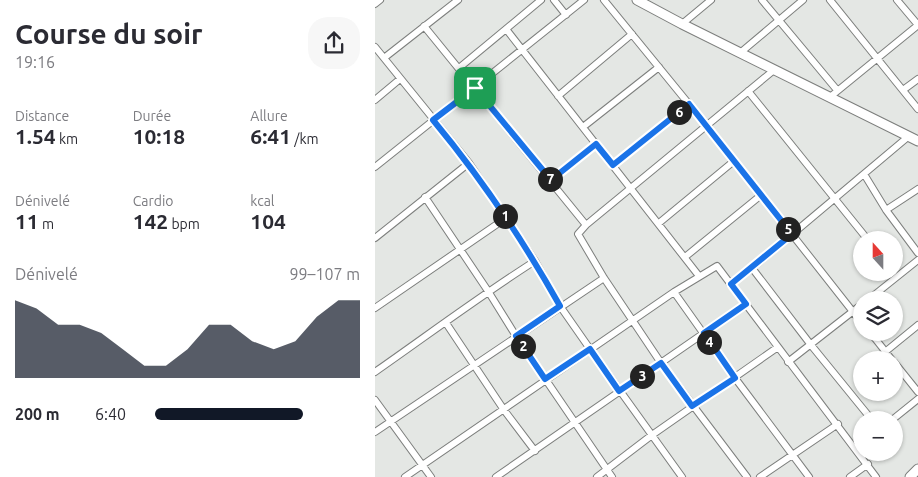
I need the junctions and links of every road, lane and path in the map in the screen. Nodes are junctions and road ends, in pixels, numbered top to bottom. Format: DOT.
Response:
graph roads {
  1 [pos="380,0"];
  2 [pos="458,0"];
  3 [pos="541,0"];
  4 [pos="554,0"];
  5 [pos="585,0"];
  6 [pos="604,0"];
  7 [pos="637,0"];
  8 [pos="698,0"];
  9 [pos="711,0"];
  10 [pos="762,0"];
  11 [pos="803,0"];
  12 [pos="829,0"];
  13 [pos="897,0"];
  14 [pos="375,4"];
  15 [pos="703,6"];
  16 [pos="566,15"];
  17 [pos="779,20"];
  18 [pos="682,24"];
  19 [pos="918,25"];
  20 [pos="424,26"];
  21 [pos="506,29"];
  22 [pos="632,34"];
  23 [pos="375,47"];
  24 [pos="523,51"];
  25 [pos="740,53"];
  26 [pos="384,58"];
  27 [pos="877,58"];
  28 [pos="659,67"];
  29 [pos="459,68"];
  30 [pos="774,70"];
  31 [pos="918,78"];
  32 [pos="400,79"];
  33 [pos="475,88"];
  34 [pos="837,90"];
  35 [pos="903,90"];
  36 [pos="747,91"];
  37 [pos="557,96"];
  38 [pos="830,97"];
  39 [pos="375,100"];
  40 [pos="689,104"];
  41 [pos="918,109"];
  42 [pos="433,120"];
  43 [pos="706,125"];
  44 [pos="583,127"];
  45 [pos="909,136"];
  46 [pos="918,141"];
  47 [pos="596,144"];
  48 [pos="734,161"];
  49 [pos="469,163"];
  50 [pos="613,165"];
  51 [pos="375,167"];
  52 [pos="863,174"];
  53 [pos="551,180"];
  54 [pos="631,188"];
  55 [pos="918,189"];
  56 [pos="761,196"];
  57 [pos="425,197"];
  58 [pos="834,198"];
  59 [pos="886,210"];
  60 [pos="506,218"];
  61 [pos="659,223"];
  62 [pos="586,225"];
  63 [pos="861,231"];
  64 [pos="792,234"];
  65 [pos="375,238"];
  66 [pos="460,250"];
  67 [pos="918,252"];
  68 [pos="685,257"];
  69 [pos="918,260"];
  70 [pos="535,262"];
  71 [pos="752,268"];
  72 [pos="903,270"];
  73 [pos="699,276"];
  74 [pos="604,278"];
  75 [pos="888,281"];
  76 [pos="731,284"];
  77 [pos="488,291"];
  78 [pos="878,291"];
  79 [pos="674,292"];
  80 [pos="746,304"];
  81 [pos="560,306"];
  82 [pos="375,308"];
  83 [pos="853,312"];
  84 [pos="633,321"];
  85 [pos="446,323"];
  86 [pos="918,325"];
  87 [pos="704,333"];
  88 [pos="516,336"];
  89 [pos="811,345"];
  90 [pos="778,347"];
  91 [pos="590,349"];
  92 [pos="886,351"];
  93 [pos="788,362"];
  94 [pos="661,363"];
  95 [pos="474,364"];
  96 [pos="375,372"];
  97 [pos="903,373"];
  98 [pos="735,378"];
  99 [pos="545,379"];
  100 [pos="619,391"];
  101 [pos="918,392"];
  102 [pos="918,399"];
  103 [pos="375,400"];
  104 [pos="692,406"];
  105 [pos="504,410"];
  106 [pos="865,411"];
  107 [pos="903,411"];
  108 [pos="391,421"];
  109 [pos="575,422"];
  110 [pos="838,424"];
  111 [pos="375,432"];
  112 [pos="652,435"];
  113 [pos="853,440"];
  114 [pos="535,451"];
  115 [pos="793,455"];
  116 [pos="866,461"];
  117 [pos="868,464"];
  118 [pos="423,466"];
  119 [pos="606,468"];
  120 [pos="918,469"];
  121 [pos="405,477"];
  122 [pos="431,477"];
  123 [pos="496,477"];
  124 [pos="597,477"];
  125 [pos="613,477"];
  126 [pos="682,477"];
  127 [pos="747,477"];
  128 [pos="760,477"];
  129 [pos="809,477"];
  130 [pos="850,477"];
  131 [pos="877,477"];
  132 [pos="910,477"];
  1 -- 14 [label="street"];
  2 -- 20 [label="street"];
  3 -- 21 [label="street"];
  4 -- 16 [label="street"];
  5 -- 16 [label="street"];
  6 -- 22 [label="street"];
  7 -- 18 [label="main road"];
  8 -- 15 [label="street"];
  9 -- 15 [label="street"];
  10 -- 17 [label="street"];
  11 -- 17 [label="street"];
  12 -- 27 [label="street"];
  13 -- 19 [label="street"];
  15 -- 18 [label="street"];
  16 -- 24 [label="street"];
  17 -- 25 [label="street"];
  17 -- 34 [label="street"];
  18 -- 25 [label="main road"];
  19 -- 27 [label="street"];
  20 -- 26 [label="street"];
  20 -- 29 [label="street"];
  21 -- 24 [label="street"];
  21 -- 29 [label="street"];
  22 -- 28 [label="street"];
  22 -- 37 [label="street"];
  23 -- 26 [label="street"];
  24 -- 33 [label="street"];
  24 -- 37 [label="street"];
  25 -- 30 [label="main road"];
  26 -- 32 [label="street"];
  27 -- 34 [label="street"];
  27 -- 35 [label="street"];
  28 -- 40 [label="street"];
  28 -- 44 [label="street"];
  29 -- 33 [label="street"];
  30 -- 36 [label="street"];
  30 -- 38 [label="main road"];
  31 -- 35 [label="street"];
  32 -- 39 [label="street"];
  32 -- 42 [label="street"];
  33 -- 42 [label="street"];
  33 -- 53 [label="street"];
  34 -- 38 [label="street"];
  35 -- 41 [label="street"];
  36 -- 43 [label="street"];
  36 -- 58 [label="street"];
  37 -- 44 [label="street"];
  38 -- 45 [label="main road"];
  40 -- 43 [label="street"];
  40 -- 50 [label="street"];
  42 -- 49 [label="street"];
  42 -- 51 [label="street"];
  43 -- 48 [label="street"];
  43 -- 54 [label="street"];
  44 -- 47 [label="street"];
  45 -- 46 [label="main road"];
  45 -- 52 [label="street"];
  47 -- 50 [label="street"];
  47 -- 53 [label="street"];
  48 -- 56 [label="street"];
  48 -- 61 [label="street"];
  49 -- 57 [label="street"];
  49 -- 60 [label="street"];
  50 -- 54 [label="street"];
  52 -- 58 [label="street"];
  52 -- 59 [label="street"];
  53 -- 62 [label="street"];
  54 -- 61 [label="street"];
  54 -- 62 [label="street"];
  55 -- 59 [label="street"];
  56 -- 64 [label="street"];
  56 -- 68 [label="street"];
  57 -- 65 [label="street"];
  57 -- 66 [label="street"];
  58 -- 63 [label="street"];
  58 -- 64 [label="street"];
  59 -- 67 [label="street"];
  60 -- 66 [label="street"];
  60 -- 70 [label="street"];
  61 -- 68 [label="street"];
  62 -- 74 [label="street"];
  64 -- 71 [label="street"];
  64 -- 83 [label="street"];
  66 -- 77 [label="street"];
  66 -- 82 [label="street"];
  68 -- 73 [label="street"];
  69 -- 72 [label="street"];
  70 -- 77 [label="street"];
  70 -- 81 [label="street"];
  71 -- 76 [label="street"];
  71 -- 89 [label="street"];
  73 -- 76 [label="street"];
  73 -- 79 [label="street"];
  74 -- 81 [label="street"];
  74 -- 84 [label="street"];
  75 -- 78 [label="street"];
  76 -- 80 [label="street"];
  77 -- 85 [label="street"];
  77 -- 88 [label="street"];
  79 -- 84 [label="street"];
  79 -- 87 [label="street"];
  80 -- 87 [label="street"];
  80 -- 90 [label="street"];
  81 -- 88 [label="street"];
  81 -- 91 [label="street"];
  83 -- 89 [label="street"];
  84 -- 91 [label="street"];
  84 -- 94 [label="street"];
  85 -- 95 [label="street"];
  85 -- 96 [label="street"];
  86 -- 92 [label="street"];
  87 -- 94 [label="street"];
  87 -- 98 [label="street"];
  88 -- 95 [label="street"];
  88 -- 99 [label="street"];
  89 -- 93 [label="street"];
  89 -- 106 [label="street"];
  90 -- 93 [label="street"];
  90 -- 98 [label="street"];
  91 -- 99 [label="street"];
  91 -- 100 [label="street"];
  93 -- 110 [label="street"];
  94 -- 100 [label="street"];
  94 -- 104 [label="street"];
  95 -- 105 [label="street"];
  95 -- 108 [label="street"];
  97 -- 101 [label="street"];
  98 -- 104 [label="street"];
  98 -- 115 [label="street"];
  99 -- 105 [label="street"];
  99 -- 109 [label="street"];
  100 -- 109 [label="street"];
  100 -- 112 [label="street"];
  102 -- 107 [label="street"];
  103 -- 108 [label="street"];
  104 -- 112 [label="street"];
  104 -- 127 [label="street"];
  105 -- 114 [label="street"];
  105 -- 118 [label="street"];
  108 -- 111 [label="street"];
  108 -- 118 [label="street"];
  109 -- 114 [label="street"];
  109 -- 119 [label="street"];
  110 -- 113 [label="street"];
  110 -- 115 [label="street"];
  112 -- 119 [label="street"];
  112 -- 126 [label="street"];
  114 -- 123 [label="street"];
  115 -- 128 [label="street"];
  115 -- 129 [label="street"];
  116 -- 117 [label="street"];
  117 -- 130 [label="street"];
  117 -- 131 [label="street"];
  118 -- 121 [label="street"];
  118 -- 122 [label="street"];
  119 -- 124 [label="street"];
  119 -- 125 [label="street"];
  120 -- 132 [label="main road"];
}
